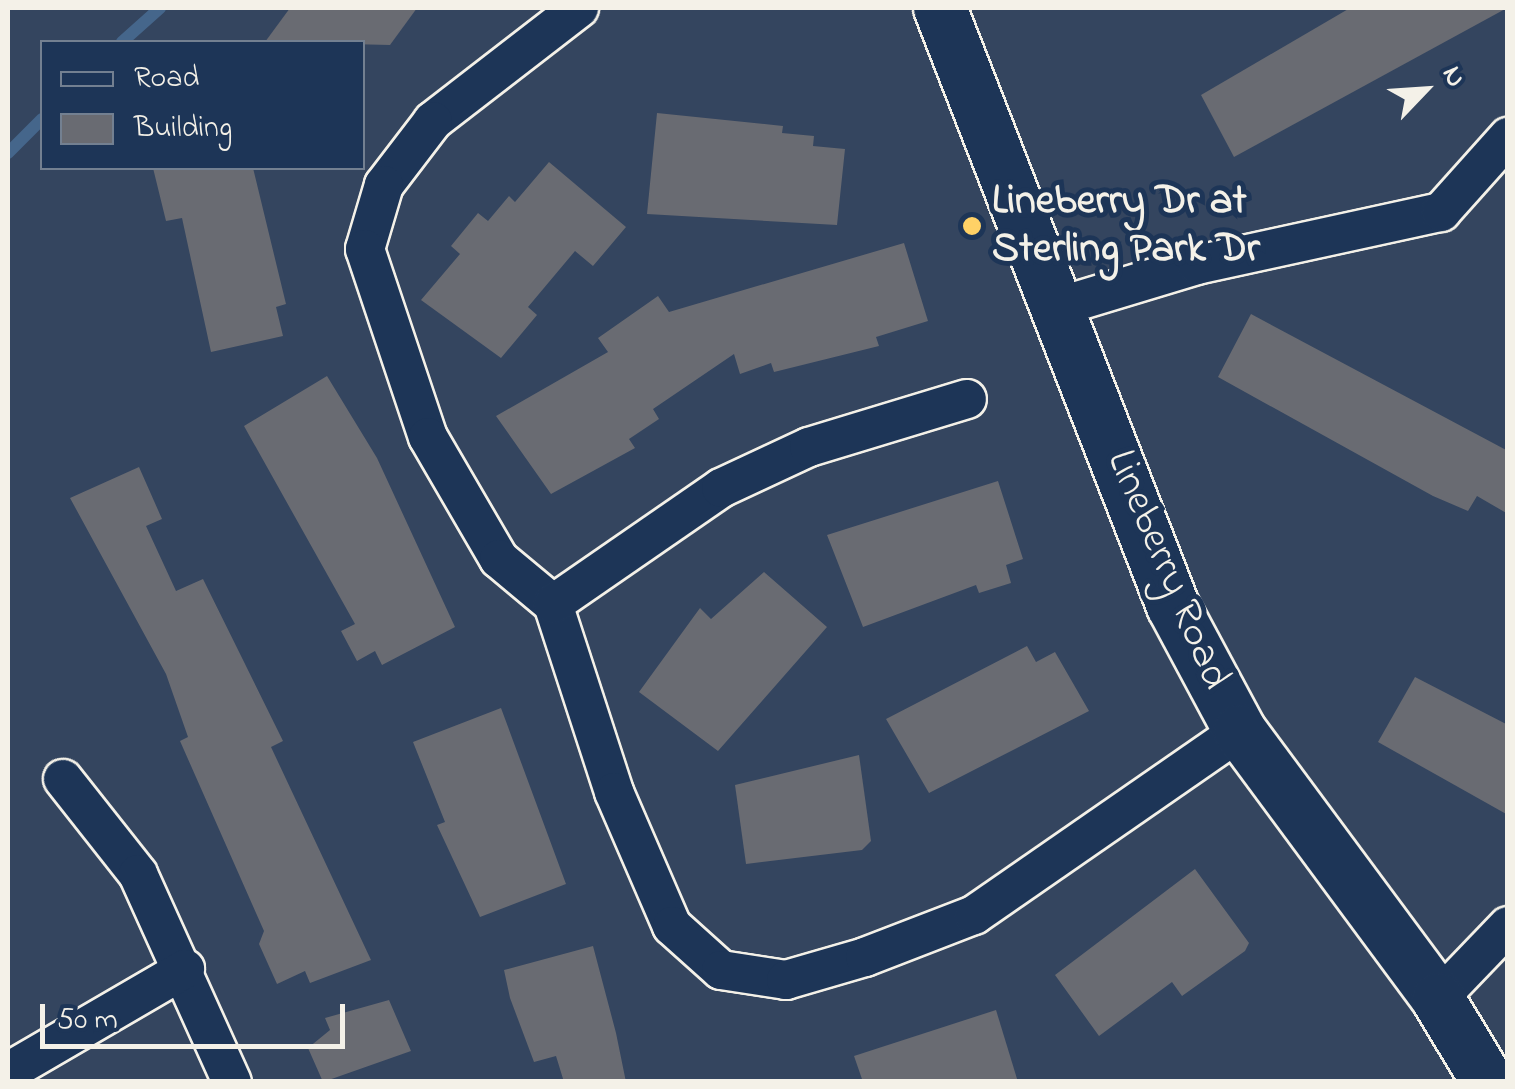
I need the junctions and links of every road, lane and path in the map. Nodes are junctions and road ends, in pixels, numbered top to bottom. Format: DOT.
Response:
graph roads {
  1 [pos="579,8"];
  2 [pos="940,8"];
  3 [pos="1508,137"];
  4 [pos="1061,306"];
  5 [pos="967,399"];
  6 [pos="553,604"];
  7 [pos="1240,731"];
  8 [pos="63,779"];
  9 [pos="1508,926"];
  10 [pos="185,969"];
  11 [pos="1438,998"];
  12 [pos="8,1072"];
  13 [pos="232,1082"];
  14 [pos="1488,1082"];
  1 -- 6 [label="street"];
  2 -- 4 [label="street, Lineberry Road"];
  3 -- 4 [label="street"];
  4 -- 7 [label="street, Lineberry Road"];
  5 -- 6 [label="street"];
  6 -- 7 [label="street"];
  7 -- 11 [label="street, Lineberry Road"];
  8 -- 10 [label="street"];
  9 -- 11 [label="street"];
  10 -- 12 [label="street"];
  10 -- 13 [label="street"];
  11 -- 14 [label="street, Lineberry Road"];
}
